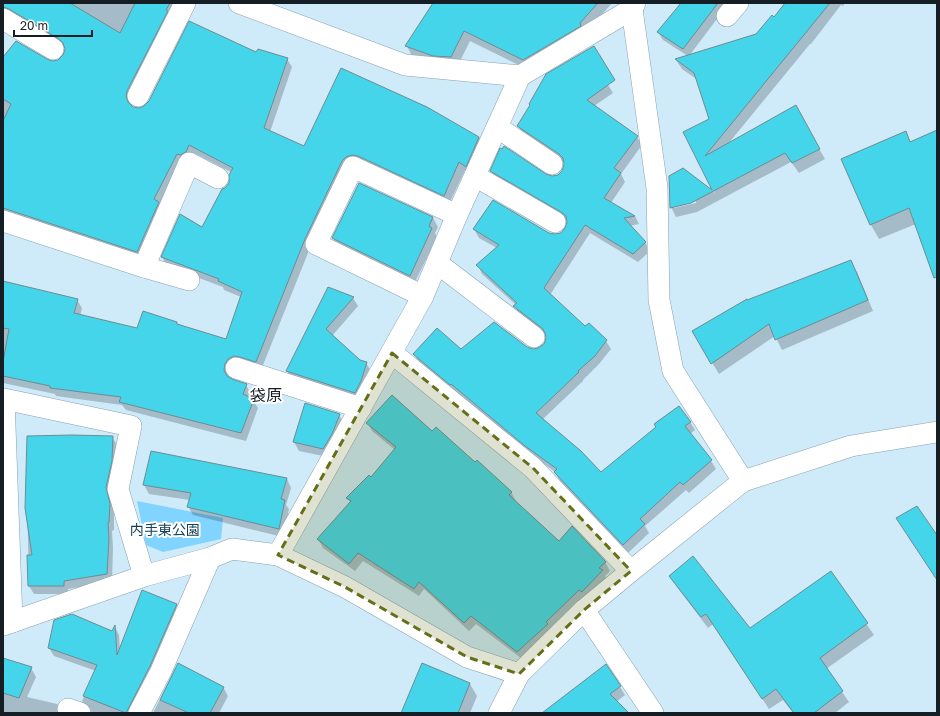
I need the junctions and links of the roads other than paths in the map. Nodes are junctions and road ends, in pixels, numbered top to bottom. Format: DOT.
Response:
graph roads {
  1 [pos="185,3"];
  2 [pos="239,3"];
  3 [pos="634,6"];
  4 [pos="3,19"];
  5 [pos="53,49"];
  6 [pos="520,76"];
  7 [pos="138,96"];
  8 [pos="497,127"];
  9 [pos="552,164"];
  10 [pos="475,176"];
  11 [pos="218,178"];
  12 [pos="457,215"];
  13 [pos="3,221"];
  14 [pos="555,222"];
  15 [pos="437,263"];
  16 [pos="144,267"];
  17 [pos="189,280"];
  18 [pos="423,296"];
  19 [pos="534,337"];
  20 [pos="392,353"];
  21 [pos="236,368"];
  22 [pos="361,408"];
  23 [pos="937,432"];
  24 [pos="743,481"];
  25 [pos="278,555"];
  26 [pos="210,558"];
  27 [pos="631,571"];
  28 [pos="144,576"];
  29 [pos="584,610"];
  30 [pos="7,624"];
  31 [pos="519,674"];
  32 [pos="139,713"];
  33 [pos="498,713"];
  34 [pos="652,713"];
  1 -- 7 [label="street"];
  2 -- 6 [label="street"];
  3 -- 6 [label="street"];
  3 -- 24 [label="street"];
  4 -- 5 [label="street"];
  6 -- 8 [label="street"];
  8 -- 9 [label="street"];
  8 -- 10 [label="street"];
  10 -- 12 [label="street"];
  10 -- 14 [label="street"];
  11 -- 16 [label="street"];
  12 -- 15 [label="street"];
  12 -- 18 [label="street"];
  13 -- 16 [label="street"];
  15 -- 18 [label="street"];
  15 -- 19 [label="street"];
  16 -- 17 [label="street"];
  18 -- 20 [label="street"];
  20 -- 22 [label="street"];
  20 -- 27 [label="street"];
  21 -- 22 [label="street"];
  22 -- 25 [label="street"];
  23 -- 24 [label="street"];
  24 -- 27 [label="street"];
  25 -- 26 [label="street"];
  25 -- 31 [label="street"];
  26 -- 28 [label="street"];
  26 -- 32 [label="street"];
  27 -- 29 [label="street"];
  28 -- 30 [label="street"];
  28 -- 30 [label="street"];
  29 -- 31 [label="street"];
  29 -- 34 [label="street"];
  31 -- 33 [label="street"];
}
